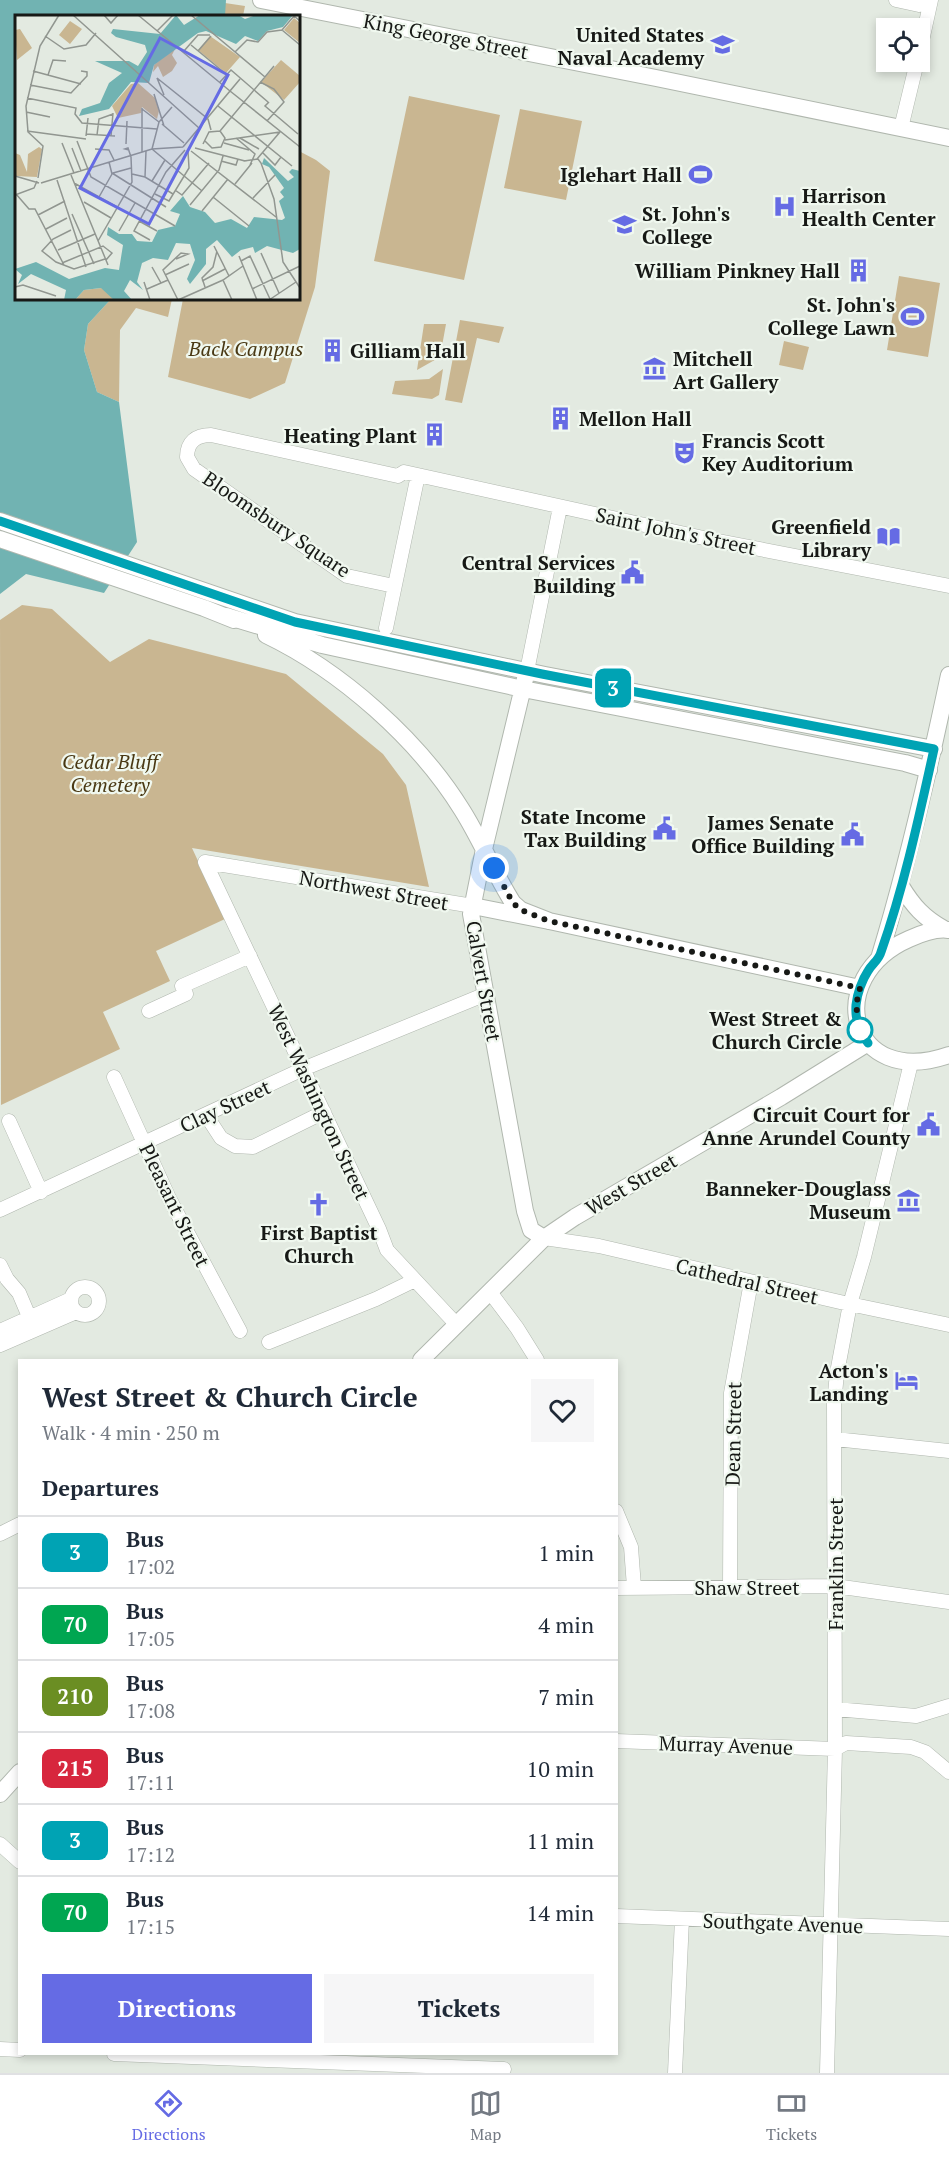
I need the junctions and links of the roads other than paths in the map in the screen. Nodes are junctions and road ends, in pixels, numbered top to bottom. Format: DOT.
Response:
graph roads {
  1 [pos="261,0"];
  2 [pos="896,0"];
  3 [pos="925,2"];
  4 [pos="923,18"];
  5 [pos="915,72"];
  6 [pos="902,128"];
  7 [pos="949,138"];
  8 [pos="404,472"];
  9 [pos="418,475"];
  10 [pos="560,507"];
  11 [pos="0,521"];
  12 [pos="0,539"];
  13 [pos="394,586"];
  14 [pos="949,586"];
  15 [pos="180,592"];
  16 [pos="226,616"];
  17 [pos="386,628"];
  18 [pos="527,671"];
  19 [pos="949,675"];
  20 [pos="523,689"];
  21 [pos="934,749"];
  22 [pos="929,770"];
  23 [pos="484,849"];
  24 [pos="205,861"];
  25 [pos="901,886"];
  26 [pos="473,906"];
  27 [pos="549,921"];
  28 [pos="947,929"];
  29 [pos="250,956"];
  30 [pos="880,956"];
  31 [pos="860,988"];
  32 [pos="486,994"];
  33 [pos="149,1011"];
  34 [pos="868,1043"];
  35 [pos="949,1055"];
  36 [pos="911,1063"];
  37 [pos="303,1069"];
  38 [pos="114,1077"];
  39 [pos="324,1112"];
  40 [pos="206,1115"];
  41 [pos="9,1121"];
  42 [pos="145,1143"];
  43 [pos="41,1192"];
  44 [pos="0,1210"];
  45 [pos="544,1238"];
  46 [pos="0,1265"];
  47 [pos="414,1281"];
  48 [pos="751,1282"];
  49 [pos="490,1292"];
  50 [pos="850,1304"];
  51 [pos="74,1306"];
  52 [pos="32,1324"];
  53 [pos="949,1324"];
  54 [pos="457,1325"];
  55 [pos="0,1331"];
  56 [pos="240,1331"];
  57 [pos="269,1342"];
  58 [pos="0,1345"];
  59 [pos="422,1359"];
  60 [pos="536,1359"];
  61 [pos="835,1439"];
  62 [pos="949,1451"];
  63 [pos="618,1515"];
  64 [pos="18,1525"];
  65 [pos="0,1534"];
  66 [pos="835,1586"];
  67 [pos="634,1587"];
  68 [pos="730,1587"];
  69 [pos="618,1588"];
  70 [pos="949,1602"];
  71 [pos="949,1706"];
  72 [pos="835,1709"];
  73 [pos="618,1741"];
  74 [pos="835,1749"];
  75 [pos="949,1772"];
  76 [pos="18,1774"];
  77 [pos="0,1794"];
  78 [pos="0,1844"];
  79 [pos="18,1860"];
  80 [pos="618,1916"];
  81 [pos="682,1919"];
  82 [pos="829,1925"];
  83 [pos="949,1929"];
  84 [pos="0,2049"];
  85 [pos="18,2050"];
  86 [pos="182,2055"];
  87 [pos="505,2055"];
  88 [pos="250,2056"];
  89 [pos="504,2071"];
  90 [pos="675,2073"];
  91 [pos="826,2073"];
  1 -- 6 [label="main road, King George Street"];
  2 -- 3 [label="street"];
  3 -- 4 [label="street"];
  5 -- 6 [label="street"];
  6 -- 7 [label="main road, King George Street"];
  8 -- 9 [label="street, Saint John's Street"];
  8 -- 13 [label="street, Bloomsbury Square"];
  9 -- 10 [label="street, Saint John's Street"];
  9 -- 13 [label="street"];
  10 -- 14 [label="street, Saint John's Street"];
  10 -- 18 [label="street, Calvert Street"];
  11 -- 15 [label="main road"];
  12 -- 15 [label="main road"];
  13 -- 17 [label="street"];
  15 -- 16 [label="main road"];
  15 -- 18 [label="main road"];
  16 -- 20 [label="main road"];
  16 -- 23 [label="main road"];
  18 -- 20 [label="main road, Calvert Street"];
  18 -- 21 [label="main road"];
  19 -- 21 [label="main road"];
  20 -- 22 [label="main road"];
  20 -- 23 [label="main road, Calvert Street"];
  21 -- 22 [label="main road"];
  22 -- 25 [label="main road"];
  23 -- 26 [label="main road, Calvert Street"];
  23 -- 27 [label="main road"];
  24 -- 26 [label="street, Northwest Street"];
  24 -- 29 [label="street, West Washington Street"];
  25 -- 28 [label="main road"];
  25 -- 30 [label="main road"];
  26 -- 27 [label="main road, Northwest Street"];
  26 -- 32 [label="main road, Calvert Street"];
  27 -- 31 [label="main road, Northwest Street"];
  28 -- 30 [label="main road"];
  29 -- 33 [label="street"];
  29 -- 37 [label="street, West Washington Street"];
  30 -- 31 [label="main road"];
  31 -- 34 [label="main road"];
  32 -- 37 [label="street, Clay Street"];
  32 -- 45 [label="main road, Calvert Street"];
  34 -- 36 [label="main road"];
  34 -- 45 [label="main road, West Street"];
  35 -- 36 [label="main road"];
  36 -- 50 [label="street, Franklin Street"];
  37 -- 39 [label="street, West Washington Street"];
  37 -- 40 [label="street, Clay Street"];
  38 -- 42 [label="street, Pleasant Street"];
  39 -- 40 [label="street"];
  39 -- 47 [label="street, West Washington Street"];
  40 -- 42 [label="street, Clay Street"];
  41 -- 43 [label="street"];
  42 -- 43 [label="street, Clay Street"];
  42 -- 56 [label="street, Pleasant Street"];
  43 -- 44 [label="street, Clay Street"];
  45 -- 48 [label="street, Cathedral Street"];
  45 -- 49 [label="main road, West Street"];
  46 -- 52 [label="street"];
  47 -- 54 [label="street, West Washington Street"];
  47 -- 57 [label="street"];
  48 -- 50 [label="street, Cathedral Street"];
  48 -- 68 [label="street, Dean Street"];
  49 -- 54 [label="main road, West Street"];
  49 -- 60 [label="street"];
  50 -- 53 [label="street, Cathedral Street"];
  50 -- 61 [label="street, Franklin Street"];
  51 -- 52 [label="street"];
  52 -- 55 [label="street"];
  52 -- 58 [label="street"];
  54 -- 59 [label="main road, West Street"];
  61 -- 62 [label="street"];
  61 -- 66 [label="street, Franklin Street"];
  63 -- 67 [label="street"];
  64 -- 65 [label="street"];
  66 -- 68 [label="street, Shaw Street"];
  66 -- 70 [label="street, Shaw Street"];
  66 -- 72 [label="street, Franklin Street"];
  67 -- 68 [label="street, Shaw Street"];
  67 -- 69 [label="street, Shaw Street"];
  71 -- 72 [label="street"];
  72 -- 74 [label="street, Franklin Street"];
  73 -- 74 [label="street, Murray Avenue"];
  74 -- 75 [label="street, Murray Avenue"];
  74 -- 82 [label="street, Franklin Street"];
  76 -- 77 [label="main road"];
  78 -- 79 [label="street"];
  80 -- 81 [label="street, Southgate Avenue"];
  81 -- 82 [label="street, Southgate Avenue"];
  81 -- 90 [label="street"];
  82 -- 83 [label="street, Southgate Avenue"];
  82 -- 91 [label="street, Franklin Street"];
  84 -- 85 [label="street"];
  86 -- 88 [label="street"];
  87 -- 89 [label="street"];
  88 -- 89 [label="street"];
}
